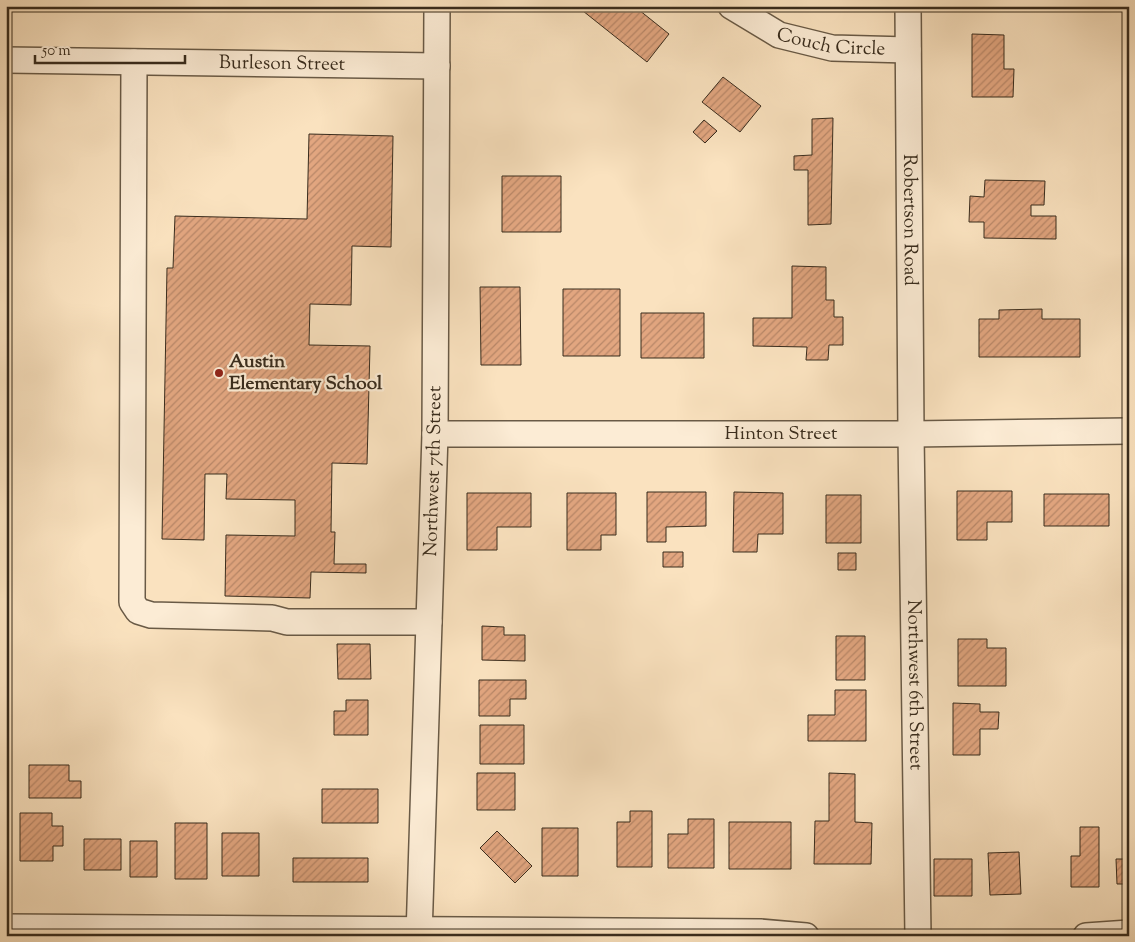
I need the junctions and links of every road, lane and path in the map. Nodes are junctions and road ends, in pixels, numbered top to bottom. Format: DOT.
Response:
graph roads {
  1 [pos="437,6"];
  2 [pos="731,6"];
  3 [pos="908,6"];
  4 [pos="908,50"];
  5 [pos="6,60"];
  6 [pos="134,62"];
  7 [pos="437,66"];
  8 [pos="1129,431"];
  9 [pos="435,434"];
  10 [pos="911,434"];
  11 [pos="429,622"];
  12 [pos="18,930"];
  13 [pos="419,932"];
  14 [pos="1129,933"];
  15 [pos="806,936"];
  16 [pos="918,936"];
  17 [pos="1086,936"];
  1 -- 7 [label="street, Northwest 7th Street"];
  2 -- 4 [label="street, Couch Circle"];
  3 -- 4 [label="street, Robertson Road"];
  4 -- 10 [label="street, Robertson Road"];
  5 -- 6 [label="street, Burleson Street"];
  6 -- 7 [label="street, Burleson Street"];
  6 -- 11 [label="street"];
  7 -- 9 [label="street, Northwest 7th Street"];
  8 -- 10 [label="street, Hinton Street"];
  9 -- 10 [label="street, Hinton Street"];
  9 -- 11 [label="street, Northwest 7th Street"];
  10 -- 16 [label="street, Northwest 6th Street"];
  11 -- 13 [label="street, Northwest 7th Street"];
  12 -- 13 [label="street"];
  13 -- 15 [label="street"];
  14 -- 17 [label="street"];
}
